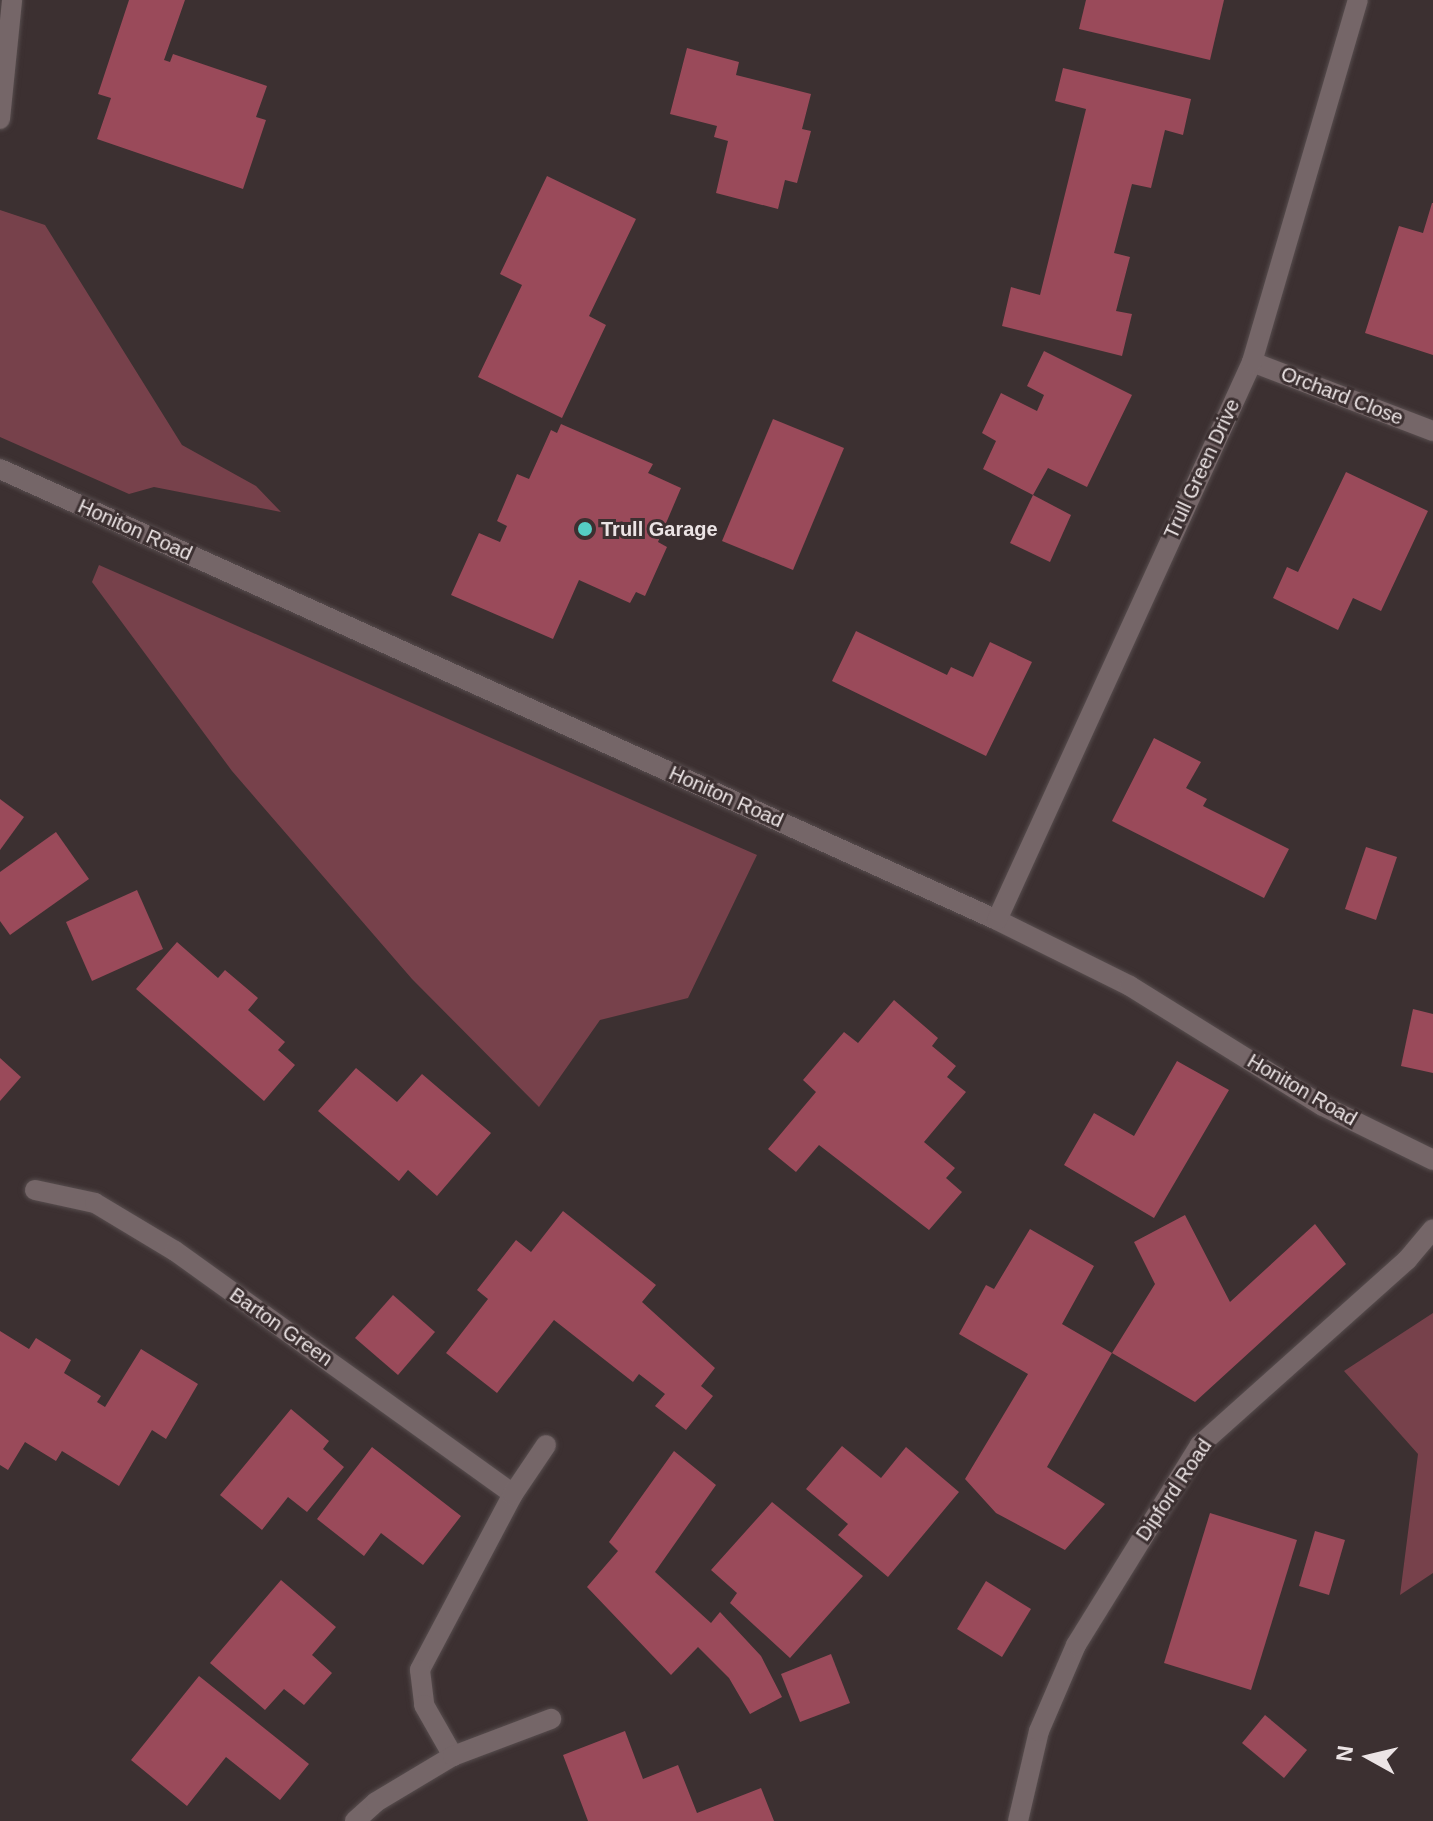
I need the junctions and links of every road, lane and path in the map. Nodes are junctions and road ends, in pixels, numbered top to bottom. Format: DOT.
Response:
graph roads {
  1 [pos="12,0"];
  2 [pos="1358,0"];
  3 [pos="0,119"];
  4 [pos="1252,362"];
  5 [pos="1433,431"];
  6 [pos="0,469"];
  7 [pos="997,920"];
  8 [pos="1433,1160"];
  9 [pos="35,1190"];
  10 [pos="1433,1229"];
  11 [pos="546,1445"];
  12 [pos="513,1494"];
  13 [pos="551,1719"];
  14 [pos="453,1756"];
  15 [pos="355,1821"];
  16 [pos="1018,1821"];
  1 -- 3 [label="street"];
  2 -- 4 [label="street, Trull Green Drive"];
  4 -- 5 [label="street, Orchard Close"];
  4 -- 7 [label="street, Trull Green Drive"];
  6 -- 7 [label="street, Honiton Road"];
  7 -- 8 [label="street, Honiton Road"];
  9 -- 12 [label="street, Barton Green"];
  10 -- 16 [label="street, Dipford Road"];
  11 -- 12 [label="street"];
  12 -- 14 [label="street"];
  13 -- 14 [label="street"];
  14 -- 15 [label="street"];
}
